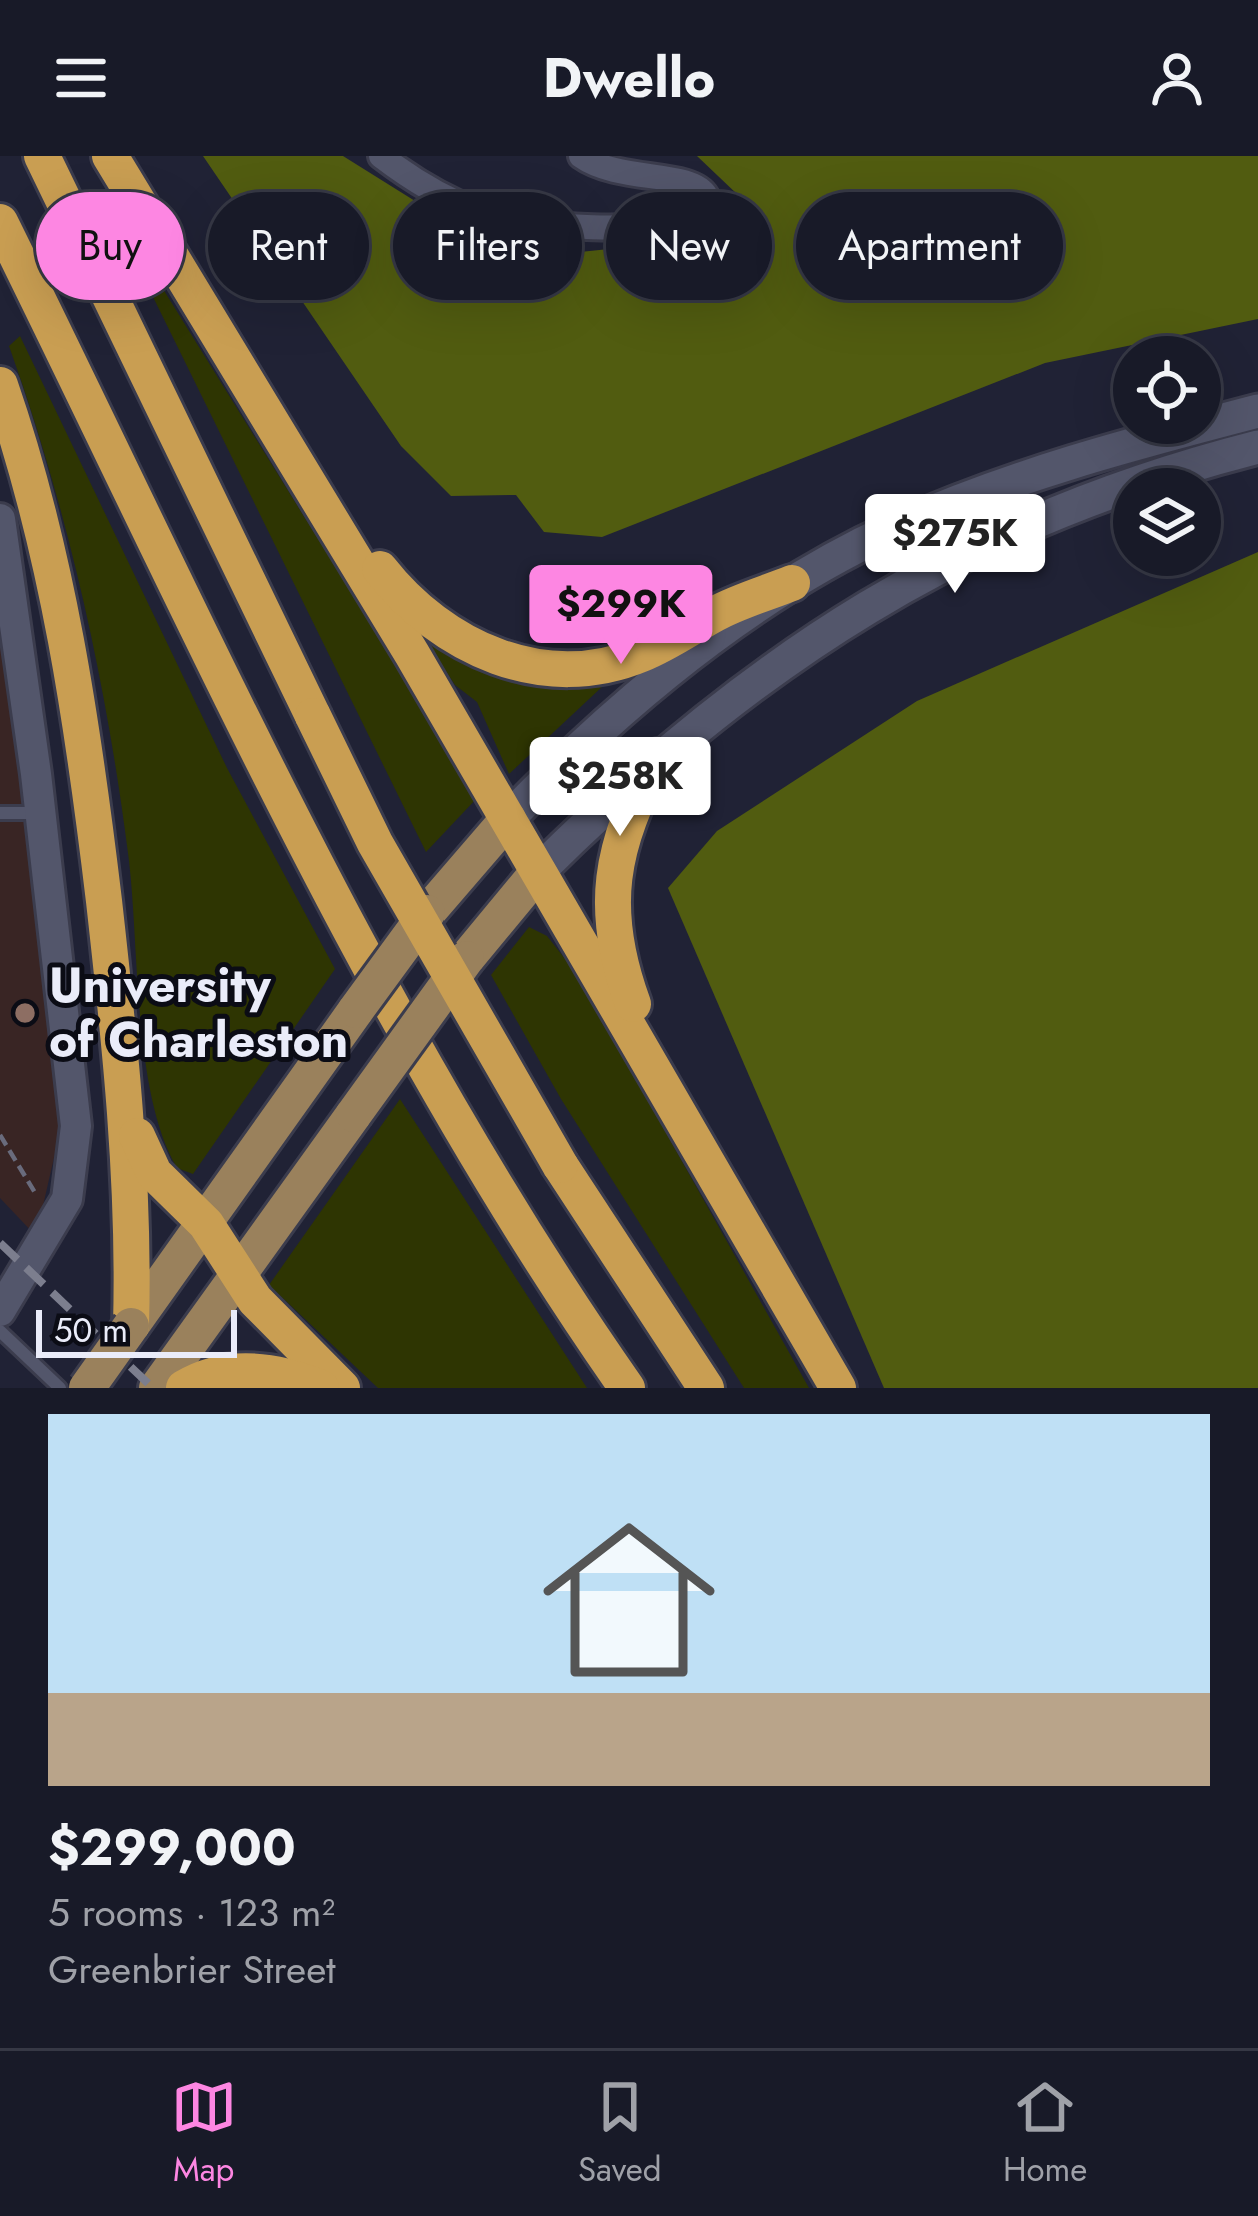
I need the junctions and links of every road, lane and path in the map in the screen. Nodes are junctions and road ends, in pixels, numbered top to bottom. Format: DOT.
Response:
graph roads {
  1 [pos="42,156"];
  2 [pos="110,156"];
  3 [pos="381,156"];
  4 [pos="581,156"];
  5 [pos="0,222"];
  6 [pos="0,386"];
  7 [pos="1258,411"];
  8 [pos="1258,447"];
  9 [pos="307,476"];
  10 [pos="0,519"];
  11 [pos="792,583"];
  12 [pos="658,757"];
  13 [pos="0,812"];
  14 [pos="41,813"];
  15 [pos="508,819"];
  16 [pos="538,872"];
  17 [pos="648,1066"];
  18 [pos="129,1115"];
  19 [pos="0,1135"];
  20 [pos="37,1196"];
  21 [pos="206,1225"];
  22 [pos="241,1273"];
  23 [pos="0,1311"];
  24 [pos="131,1326"];
  25 [pos="0,1331"];
  26 [pos="176,1381"];
  27 [pos="60,1388"];
  28 [pos="87,1388"];
  29 [pos="321,1388"];
  30 [pos="342,1388"];
  31 [pos="627,1388"];
  32 [pos="706,1388"];
  33 [pos="838,1388"];
  1 -- 32 [label="highway, bridge"];
  2 -- 9 [label="highway"];
  3 -- 4 [label="street"];
  5 -- 31 [label="highway"];
  6 -- 18 [label="highway"];
  7 -- 11 [label="main road"];
  8 -- 12 [label="main road"];
  9 -- 11 [label="highway"];
  9 -- 15 [label="highway"];
  10 -- 14 [label="street"];
  11 -- 15 [label="main road"];
  12 -- 16 [label="main road"];
  12 -- 17 [label="highway"];
  13 -- 14 [label="lane"];
  14 -- 23 [label="street"];
  15 -- 16 [label="highway"];
  15 -- 21 [label="main road, bridge"];
  16 -- 17 [label="highway"];
  16 -- 22 [label="main road, bridge"];
  17 -- 33 [label="highway"];
  18 -- 21 [label="highway"];
  18 -- 24 [label="highway"];
  19 -- 20 [label="path"];
  21 -- 22 [label="highway"];
  21 -- 24 [label="main road"];
  22 -- 26 [label="main road"];
  22 -- 30 [label="highway"];
  24 -- 28 [label="main road, bridge"];
  25 -- 27 [label="lane"];
  26 -- 29 [label="highway"];
}
